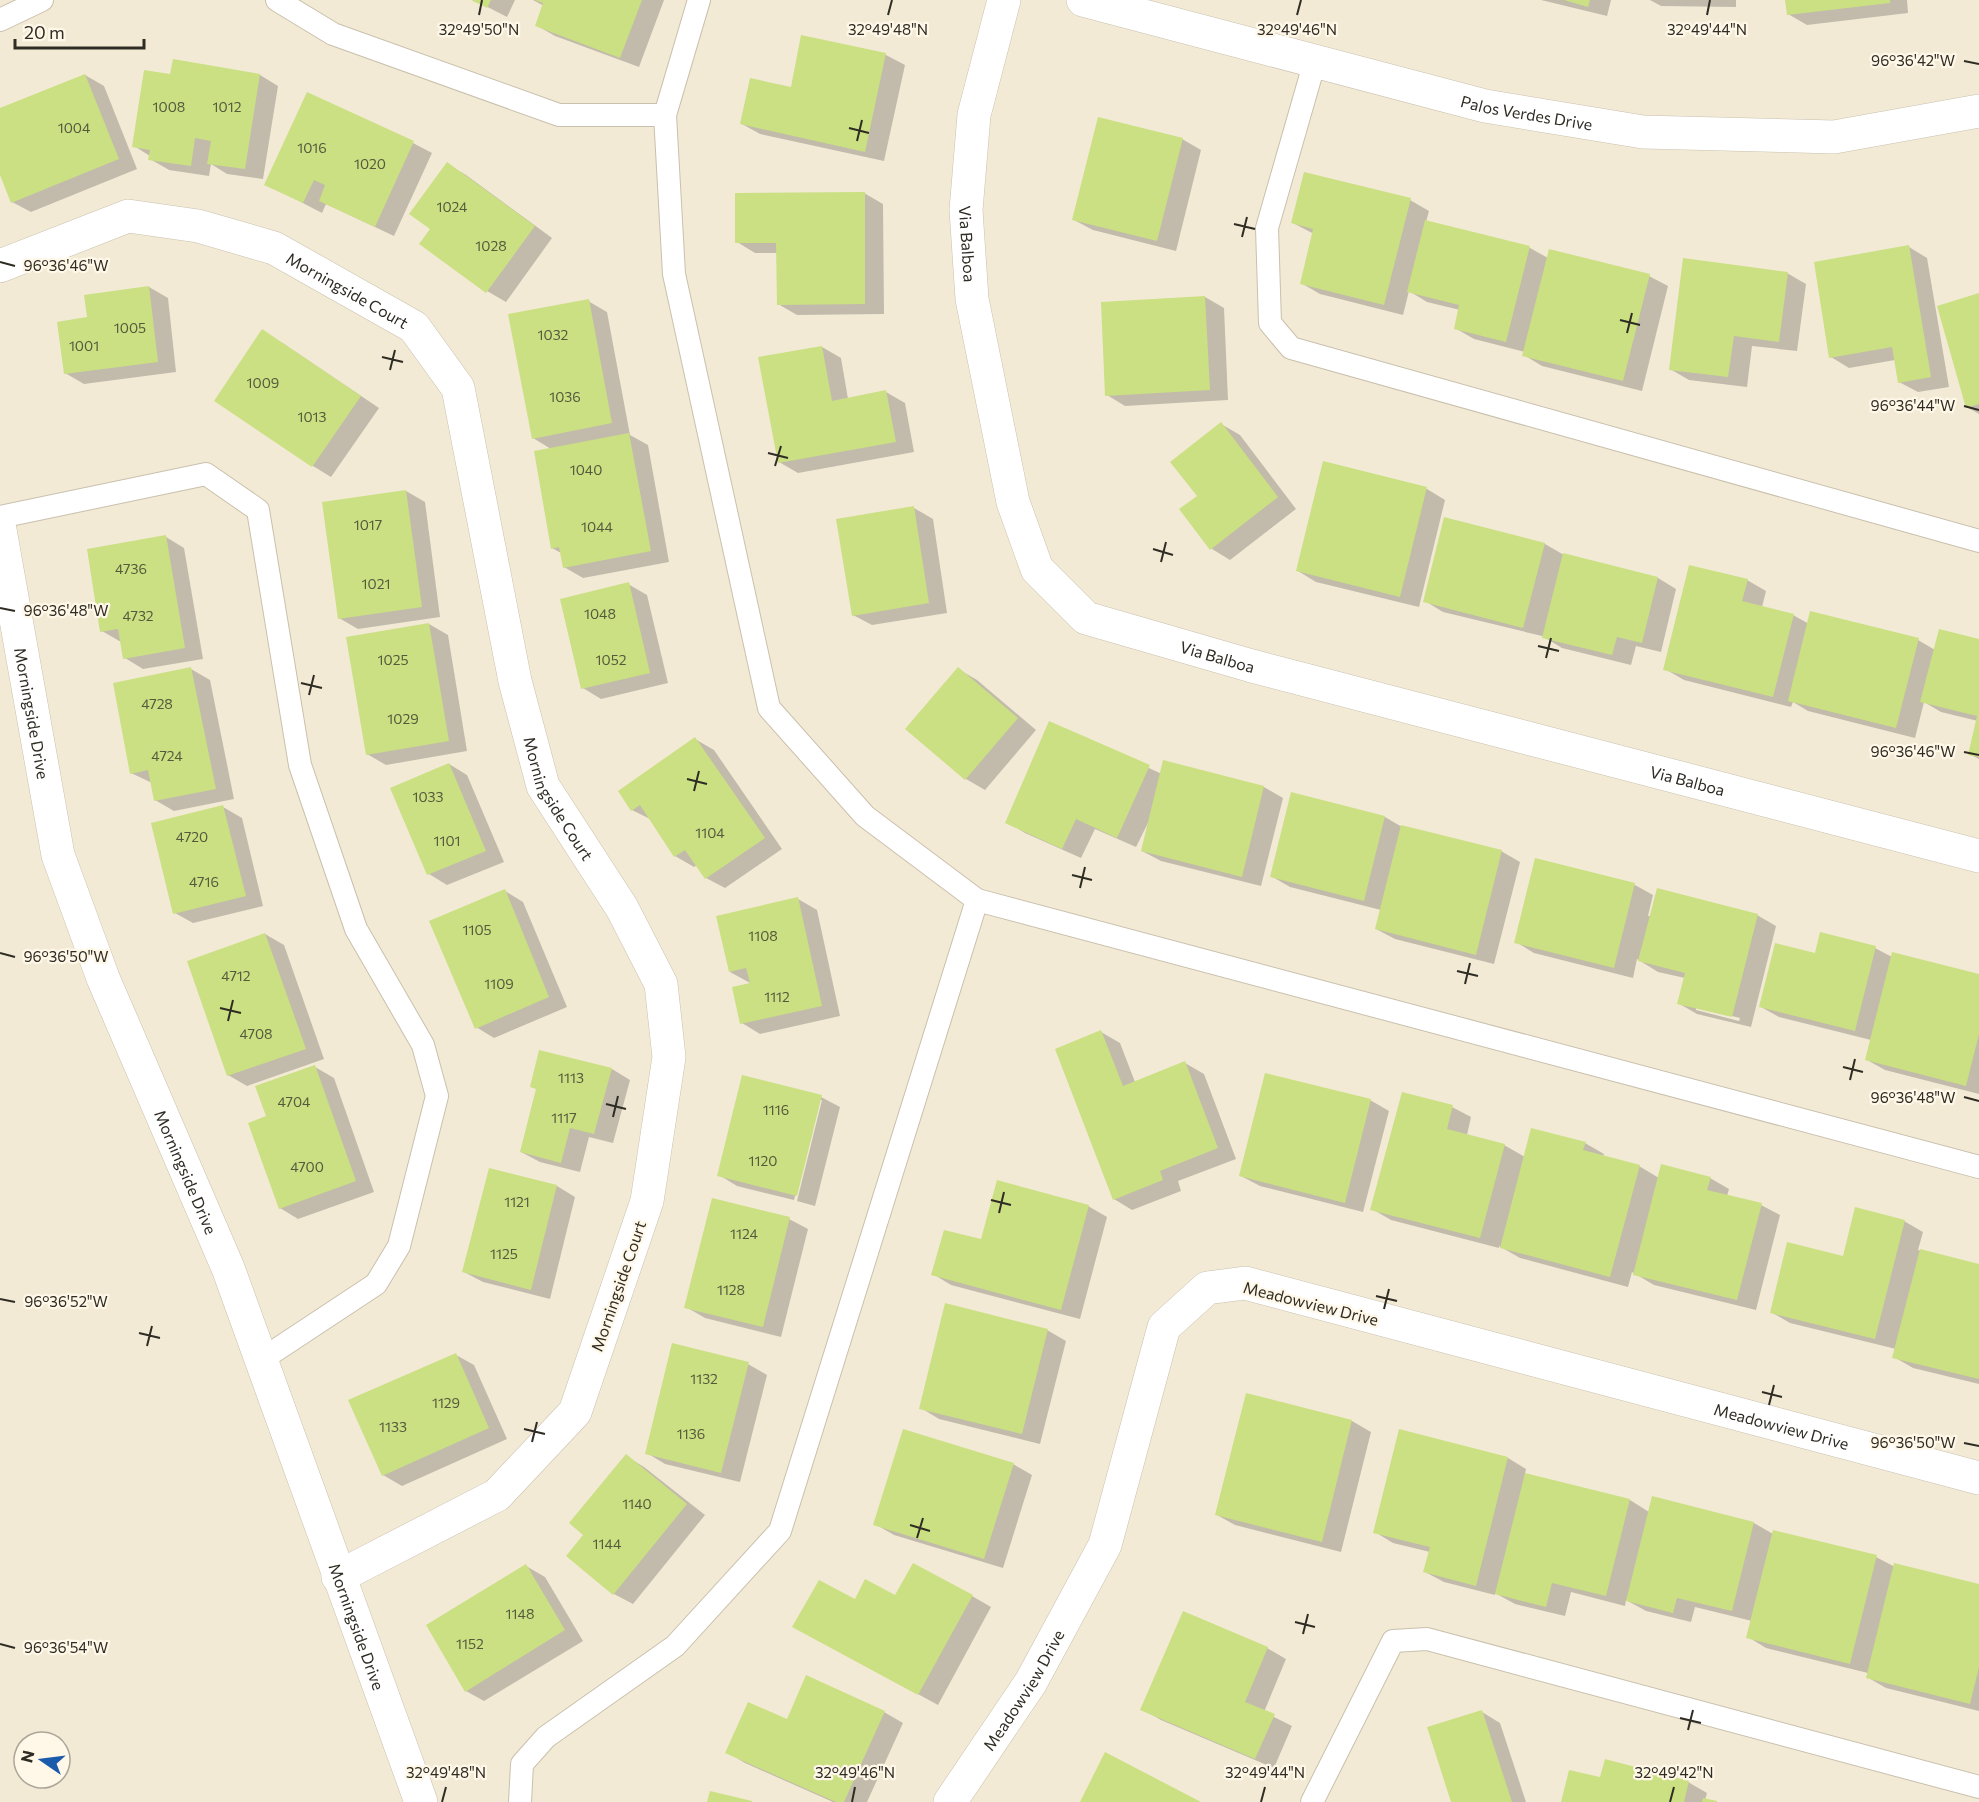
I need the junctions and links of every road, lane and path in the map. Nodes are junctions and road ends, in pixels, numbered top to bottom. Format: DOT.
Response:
graph roads {
  1 [pos="42,0"];
  2 [pos="277,0"];
  3 [pos="699,0"];
  4 [pos="1004,0"];
  5 [pos="1083,0"];
  6 [pos="0,20"];
  7 [pos="1316,61"];
  8 [pos="1979,111"];
  9 [pos="665,115"];
  10 [pos="0,266"];
  11 [pos="0,517"];
  12 [pos="0,530"];
  13 [pos="1979,541"];
  14 [pos="1979,856"];
  15 [pos="977,900"];
  16 [pos="1979,1167"];
  17 [pos="261,1360"];
  18 [pos="1979,1478"];
  19 [pos="338,1577"];
  20 [pos="1979,1787"];
  21 [pos="421,1802"];
  22 [pos="520,1802"];
  23 [pos="950,1802"];
  24 [pos="1312,1802"];
  1 -- 6 [label="lane"];
  2 -- 9 [label="lane"];
  3 -- 9 [label="lane"];
  4 -- 14 [label="street, Via Balboa"];
  5 -- 7 [label="street, Palos Verdes Drive"];
  7 -- 8 [label="street, Palos Verdes Drive"];
  7 -- 13 [label="lane"];
  9 -- 15 [label="lane"];
  10 -- 19 [label="street, Morningside Court"];
  11 -- 17 [label="lane"];
  12 -- 17 [label="street, Morningside Drive"];
  15 -- 16 [label="lane"];
  15 -- 22 [label="lane"];
  17 -- 19 [label="street, Morningside Drive"];
  18 -- 23 [label="street, Meadowview Drive"];
  19 -- 21 [label="street, Morningside Drive"];
  20 -- 24 [label="lane"];
}
